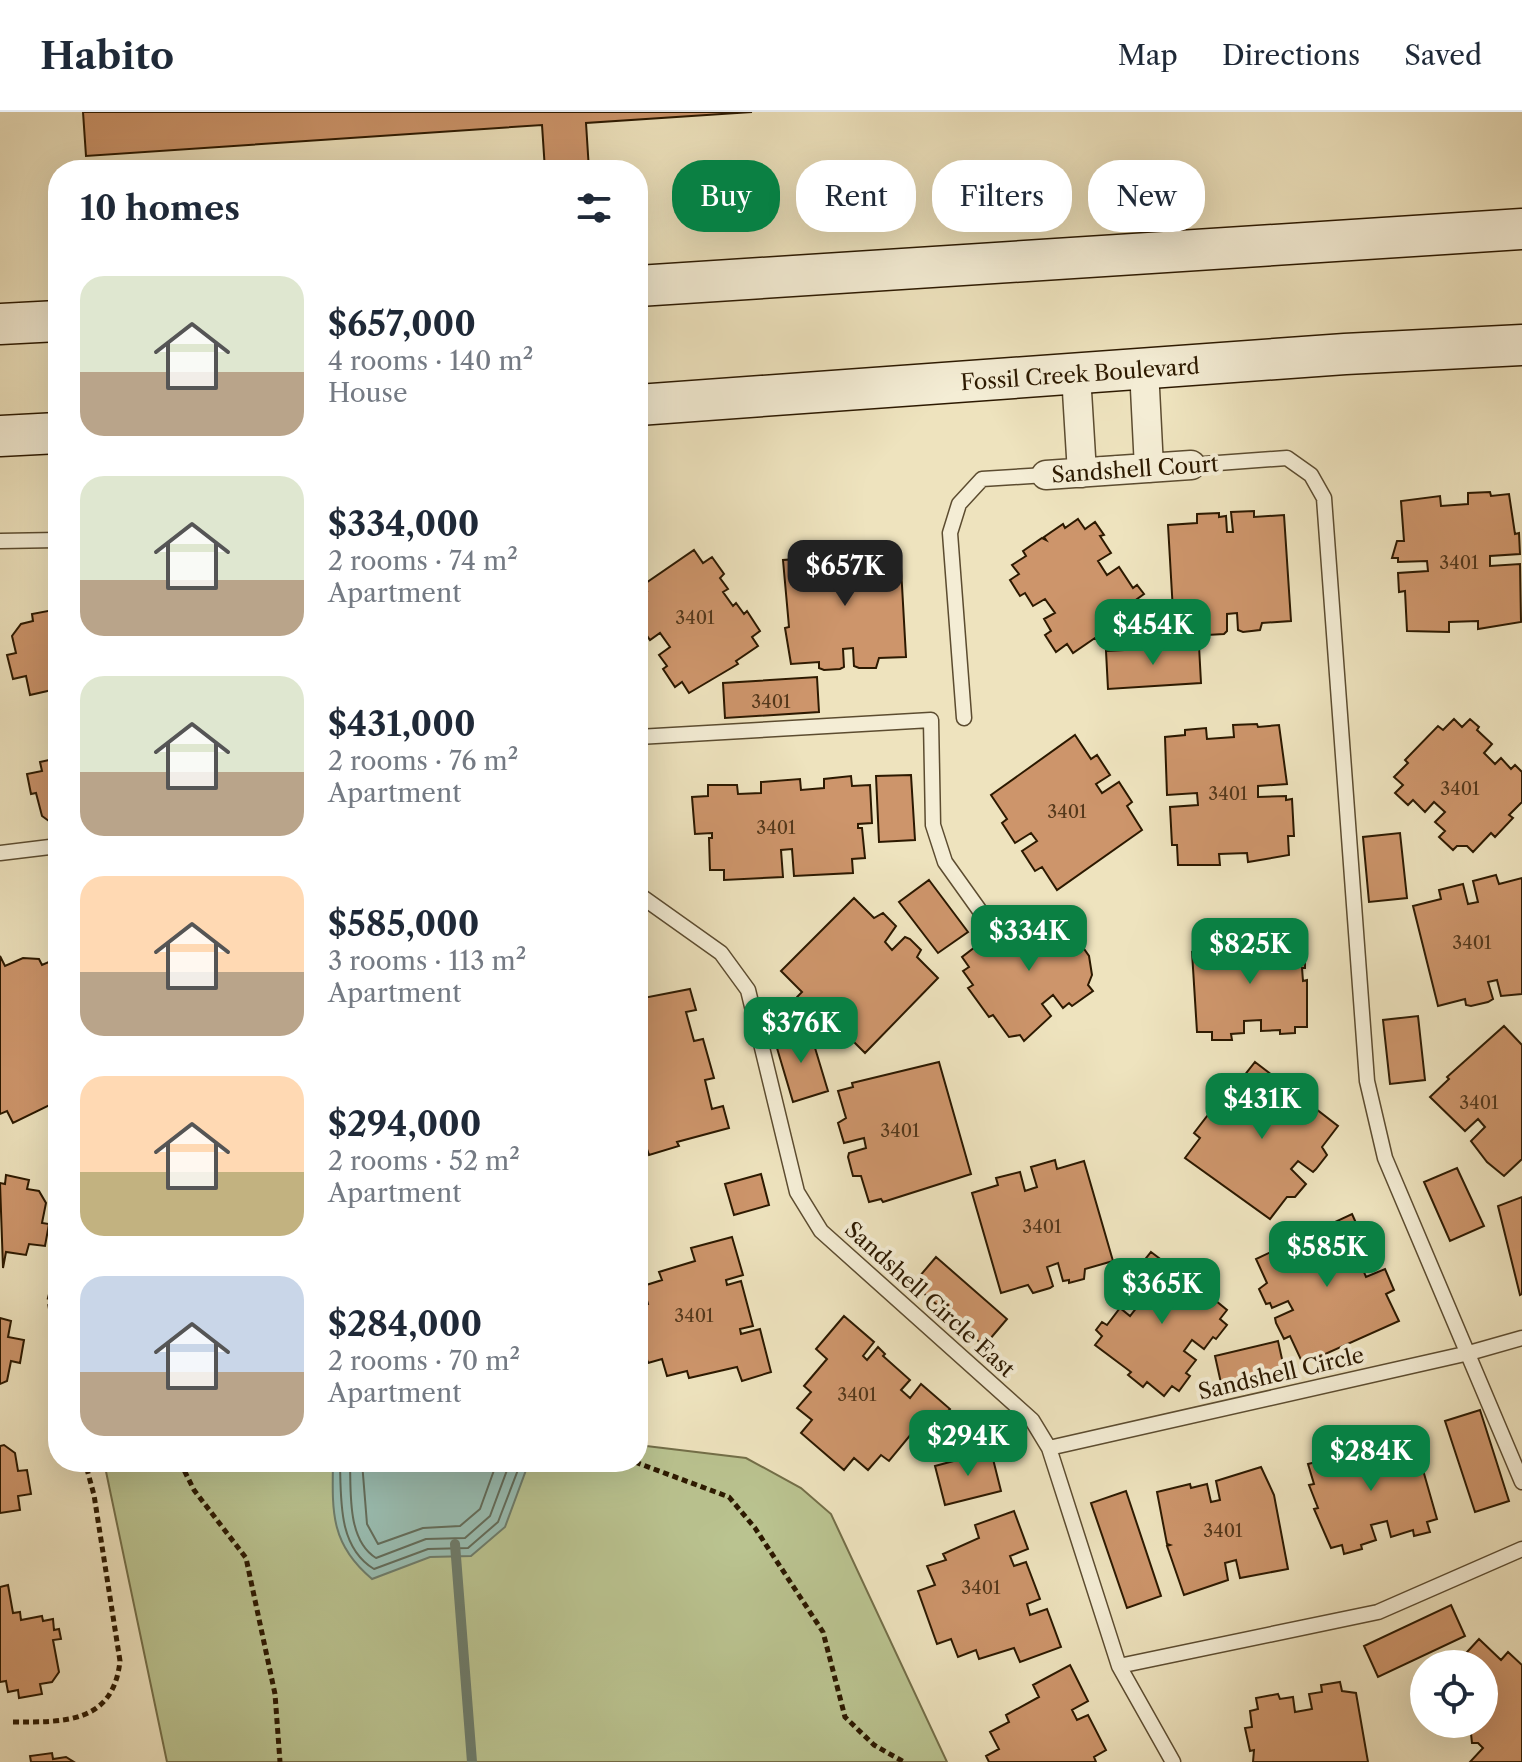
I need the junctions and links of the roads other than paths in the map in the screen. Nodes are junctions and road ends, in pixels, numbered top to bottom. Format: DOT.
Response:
graph roads {
  1 [pos="1522,229"];
  2 [pos="648,285"];
  3 [pos="48,322"];
  4 [pos="0,324"];
  5 [pos="1522,345"];
  6 [pos="1144,369"];
  7 [pos="1076,375"];
  8 [pos="648,404"];
  9 [pos="48,434"];
  10 [pos="0,436"];
  11 [pos="1191,465"];
  12 [pos="1149,468"];
  13 [pos="1082,473"];
  14 [pos="1046,475"];
  15 [pos="48,540"];
  16 [pos="0,541"];
  17 [pos="964,718"];
  18 [pos="648,736"];
  19 [pos="48,847"];
  20 [pos="0,853"];
  21 [pos="648,901"];
  22 [pos="985,918"];
  23 [pos="1522,1338"];
  24 [pos="1469,1353"];
  25 [pos="1049,1448"];
  26 [pos="1522,1482"];
  27 [pos="1522,1549"];
  28 [pos="1119,1666"];
  29 [pos="1173,1762"];
  1 -- 2 [label="main road"];
  3 -- 4 [label="main road"];
  5 -- 6 [label="main road, Fossil Creek Boulevard"];
  6 -- 7 [label="main road, Fossil Creek Boulevard"];
  6 -- 12 [label="street"];
  7 -- 8 [label="main road, Fossil Creek Boulevard"];
  7 -- 13 [label="street"];
  9 -- 10 [label="main road"];
  11 -- 12 [label="street, Sandshell Court"];
  11 -- 24 [label="lane, Sandshell Court"];
  12 -- 13 [label="street, Sandshell Court"];
  13 -- 14 [label="street, Sandshell Court"];
  14 -- 17 [label="lane, Sandshell Court"];
  15 -- 16 [label="lane"];
  18 -- 22 [label="lane"];
  19 -- 20 [label="lane"];
  21 -- 25 [label="lane, Sandshell Circle East"];
  23 -- 24 [label="lane, Sandshell Circle"];
  24 -- 25 [label="lane, Sandshell Circle"];
  24 -- 26 [label="lane, Sandshell Court"];
  25 -- 28 [label="lane, Sandshell Circle East"];
  27 -- 28 [label="lane"];
  28 -- 29 [label="lane, Sandshell Circle East"];
}
